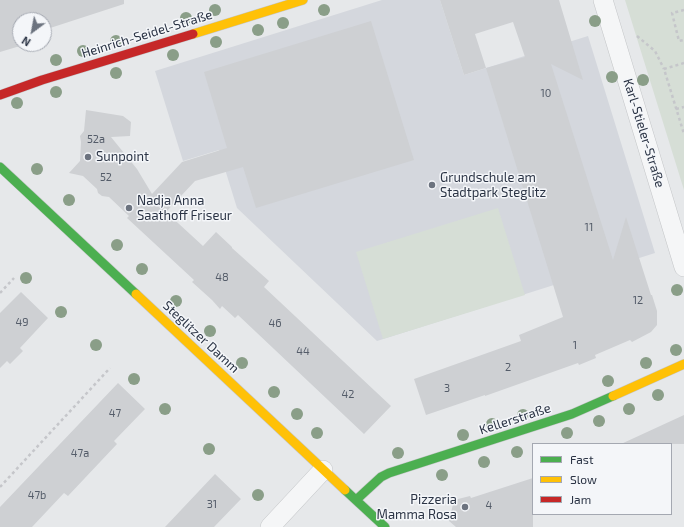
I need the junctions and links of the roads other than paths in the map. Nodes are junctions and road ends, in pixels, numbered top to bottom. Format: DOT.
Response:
graph roads {
  1 [pos="303,0"];
  2 [pos="603,0"];
  3 [pos="0,95"];
  4 [pos="0,167"];
  5 [pos="684,267"];
  6 [pos="684,364"];
  7 [pos="323,470"];
  8 [pos="356,500"];
  9 [pos="270,527"];
  10 [pos="385,527"];
  1 -- 3 [label="street, Heinrich-Seidel-Straße"];
  2 -- 5 [label="street, Karl-Stieler-Straße"];
  4 -- 7 [label="street, Steglitzer Damm"];
  6 -- 8 [label="street, Kellerstraße"];
  7 -- 8 [label="street, Steglitzer Damm"];
  7 -- 9 [label="street"];
  8 -- 10 [label="street, Steglitzer Damm"];
}
